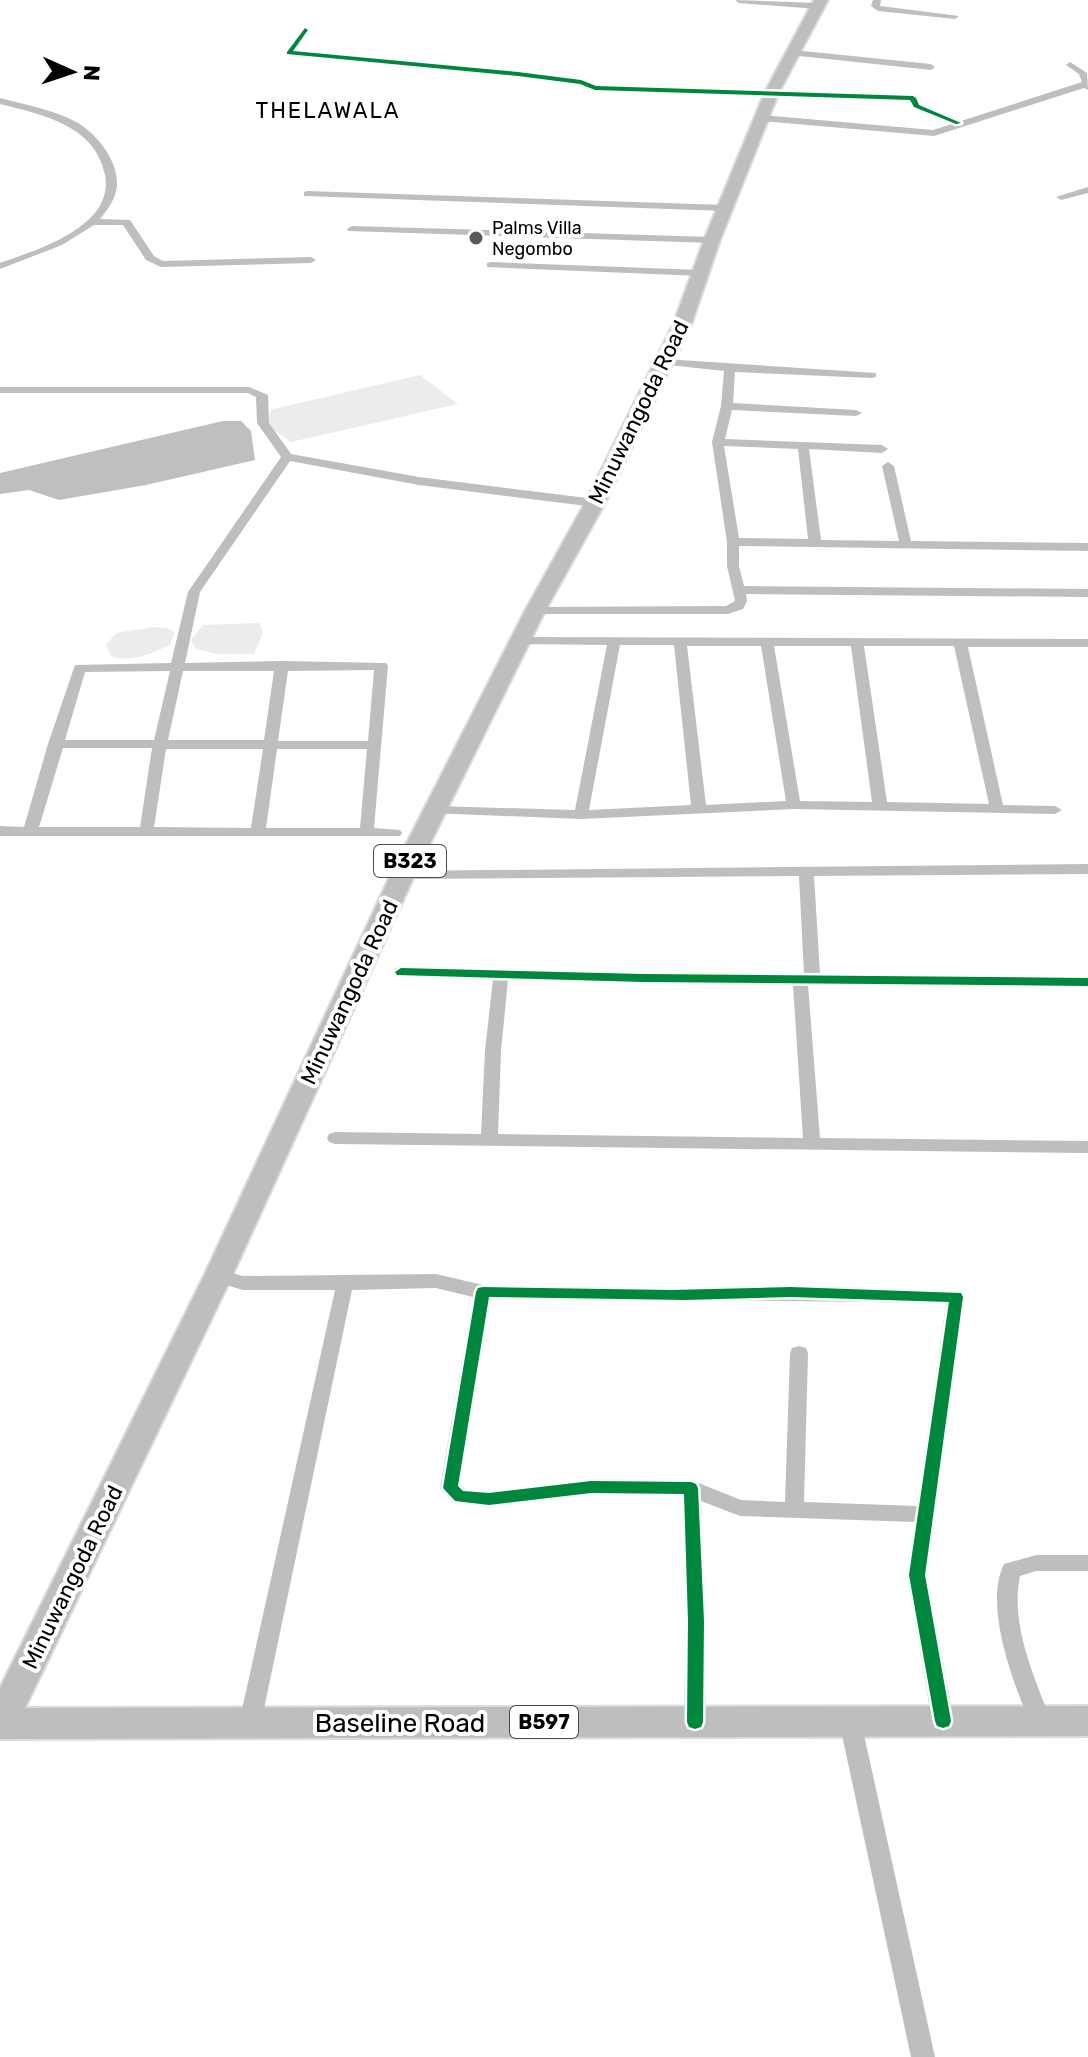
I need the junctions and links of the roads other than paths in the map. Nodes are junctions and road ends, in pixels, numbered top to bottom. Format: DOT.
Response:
graph roads {
  1 [pos="739,0"];
  2 [pos="877,0"];
  3 [pos="820,3"];
  4 [pos="955,16"];
  5 [pos="305,30"];
  6 [pos="793,53"];
  7 [pos="1070,65"];
  8 [pos="931,67"];
  9 [pos="1087,86"];
  10 [pos="772,92"];
  11 [pos="0,101"];
  12 [pos="762,118"];
  13 [pos="958,123"];
  14 [pos="1088,190"];
  15 [pos="307,194"];
  16 [pos="1061,197"];
  17 [pos="725,208"];
  18 [pos="93,222"];
  19 [pos="352,229"];
  20 [pos="712,240"];
  21 [pos="311,260"];
  22 [pos="491,265"];
  23 [pos="0,266"];
  24 [pos="701,273"];
  25 [pos="664,362"];
  26 [pos="730,368"];
  27 [pos="872,375"];
  28 [pos="0,390"];
  29 [pos="727,406"];
  30 [pos="856,413"];
  31 [pos="718,442"];
  32 [pos="803,445"];
  33 [pos="882,449"];
  34 [pos="287,457"];
  35 [pos="888,466"];
  36 [pos="595,503"];
  37 [pos="733,542"];
  38 [pos="815,542"];
  39 [pos="906,544"];
  40 [pos="1088,547"];
  41 [pos="739,590"];
  42 [pos="1088,593"];
  43 [pos="535,611"];
  44 [pos="523,641"];
  45 [pos="857,641"];
  46 [pos="614,642"];
  47 [pos="680,642"];
  48 [pos="767,642"];
  49 [pos="960,642"];
  50 [pos="1088,643"];
  51 [pos="179,665"];
  52 [pos="282,665"];
  53 [pos="55,744"];
  54 [pos="160,744"];
  55 [pos="270,744"];
  56 [pos="376,745"];
  57 [pos="794,805"];
  58 [pos="880,807"];
  59 [pos="997,808"];
  60 [pos="435,810"];
  61 [pos="699,810"];
  62 [pos="1055,810"];
  63 [pos="581,815"];
  64 [pos="0,831"];
  65 [pos="258,831"];
  66 [pos="367,831"];
  67 [pos="30,832"];
  68 [pos="146,833"];
  69 [pos="395,833"];
  70 [pos="1088,869"];
  71 [pos="806,871"];
  72 [pos="403,874"];
  73 [pos="401,972"];
  74 [pos="501,975"];
  75 [pos="806,978"];
  76 [pos="1088,982"];
  77 [pos="335,1138"];
  78 [pos="489,1141"];
  79 [pos="812,1144"];
  80 [pos="1088,1147"];
  81 [pos="218,1276"];
  82 [pos="345,1283"];
  83 [pos="483,1292"];
  84 [pos="605,1294"];
  85 [pos="686,1295"];
  86 [pos="799,1353"];
  87 [pos="691,1488"];
  88 [pos="794,1510"];
  89 [pos="927,1514"];
  90 [pos="1088,1563"];
  91 [pos="850,1721"];
  92 [pos="943,1721"];
  93 [pos="1040,1721"];
  94 [pos="1088,1721"];
  95 [pos="695,1722"];
  96 [pos="250,1723"];
  97 [pos="0,1724"];
  98 [pos="923,2057"];
  1 -- 3 [label="street"];
  2 -- 4 [label="street"];
  3 -- 6 [label="main road, Minuwangoda Road / B323"];
  5 -- 10 [label="street"];
  6 -- 8 [label="street"];
  6 -- 10 [label="main road, Minuwangoda Road / B323"];
  7 -- 9 [label="street"];
  9 -- 13 [label="street"];
  10 -- 12 [label="main road, Minuwangoda Road / B323"];
  10 -- 13 [label="street"];
  11 -- 18 [label="street"];
  12 -- 13 [label="street"];
  12 -- 17 [label="main road, Minuwangoda Road / B323"];
  14 -- 16 [label="street"];
  15 -- 17 [label="street"];
  17 -- 20 [label="main road, Minuwangoda Road / B323"];
  18 -- 21 [label="street"];
  18 -- 23 [label="street"];
  19 -- 20 [label="street"];
  20 -- 24 [label="main road, Minuwangoda Road / B323"];
  22 -- 24 [label="street"];
  24 -- 25 [label="main road, Minuwangoda Road / B323"];
  25 -- 26 [label="street"];
  25 -- 36 [label="main road, Minuwangoda Road / B323"];
  26 -- 27 [label="street"];
  26 -- 29 [label="street"];
  28 -- 34 [label="street"];
  29 -- 30 [label="street"];
  29 -- 31 [label="street"];
  31 -- 32 [label="street"];
  31 -- 37 [label="street"];
  32 -- 33 [label="street"];
  32 -- 38 [label="street"];
  34 -- 36 [label="street"];
  34 -- 51 [label="street"];
  35 -- 39 [label="street"];
  36 -- 43 [label="main road, Minuwangoda Road / B323"];
  37 -- 38 [label="street"];
  37 -- 41 [label="street"];
  38 -- 39 [label="street"];
  39 -- 40 [label="street"];
  41 -- 42 [label="street"];
  41 -- 43 [label="street"];
  43 -- 44 [label="main road, Minuwangoda Road / B323"];
  44 -- 46 [label="street"];
  44 -- 60 [label="main road, Minuwangoda Road / B323"];
  45 -- 48 [label="street"];
  45 -- 49 [label="street"];
  45 -- 58 [label="street"];
  46 -- 47 [label="street"];
  46 -- 63 [label="street"];
  47 -- 48 [label="street"];
  47 -- 61 [label="street"];
  48 -- 57 [label="street"];
  49 -- 50 [label="street"];
  49 -- 59 [label="street"];
  51 -- 52 [label="street"];
  51 -- 53 [label="street"];
  51 -- 54 [label="street"];
  52 -- 55 [label="street"];
  52 -- 56 [label="street"];
  53 -- 54 [label="street"];
  53 -- 67 [label="street"];
  54 -- 55 [label="street"];
  54 -- 68 [label="street"];
  55 -- 56 [label="street"];
  55 -- 65 [label="street"];
  56 -- 66 [label="street"];
  57 -- 58 [label="street"];
  57 -- 61 [label="street"];
  58 -- 59 [label="street"];
  59 -- 62 [label="street"];
  60 -- 63 [label="street"];
  60 -- 72 [label="main road, Minuwangoda Road / B323"];
  61 -- 63 [label="street"];
  64 -- 67 [label="street"];
  65 -- 66 [label="street"];
  65 -- 68 [label="street"];
  66 -- 69 [label="street"];
  67 -- 68 [label="street"];
  70 -- 71 [label="street"];
  71 -- 72 [label="street"];
  71 -- 75 [label="street"];
  72 -- 81 [label="main road, Minuwangoda Road / B323"];
  73 -- 74 [label="street"];
  74 -- 75 [label="street"];
  74 -- 78 [label="street"];
  75 -- 76 [label="street"];
  75 -- 79 [label="street"];
  77 -- 78 [label="street"];
  78 -- 79 [label="street"];
  79 -- 80 [label="street"];
  81 -- 82 [label="street"];
  81 -- 97 [label="main road, Minuwangoda Road / B323"];
  82 -- 83 [label="street"];
  82 -- 96 [label="street"];
  83 -- 84 [label="street"];
  83 -- 87 [label="street"];
  84 -- 85 [label="street"];
  84 -- 89 [label="street"];
  86 -- 88 [label="street"];
  87 -- 88 [label="street"];
  87 -- 95 [label="street"];
  88 -- 89 [label="street"];
  89 -- 92 [label="street"];
  90 -- 93 [label="street"];
  91 -- 92 [label="main road, Baseline Road / B597"];
  91 -- 95 [label="main road, Baseline Road / B597"];
  91 -- 98 [label="street"];
  92 -- 93 [label="main road, Baseline Road / B597"];
  93 -- 94 [label="main road, Baseline Road / B597"];
  95 -- 96 [label="main road, Baseline Road / B597"];
  96 -- 97 [label="main road, Baseline Road / B597"];
}
